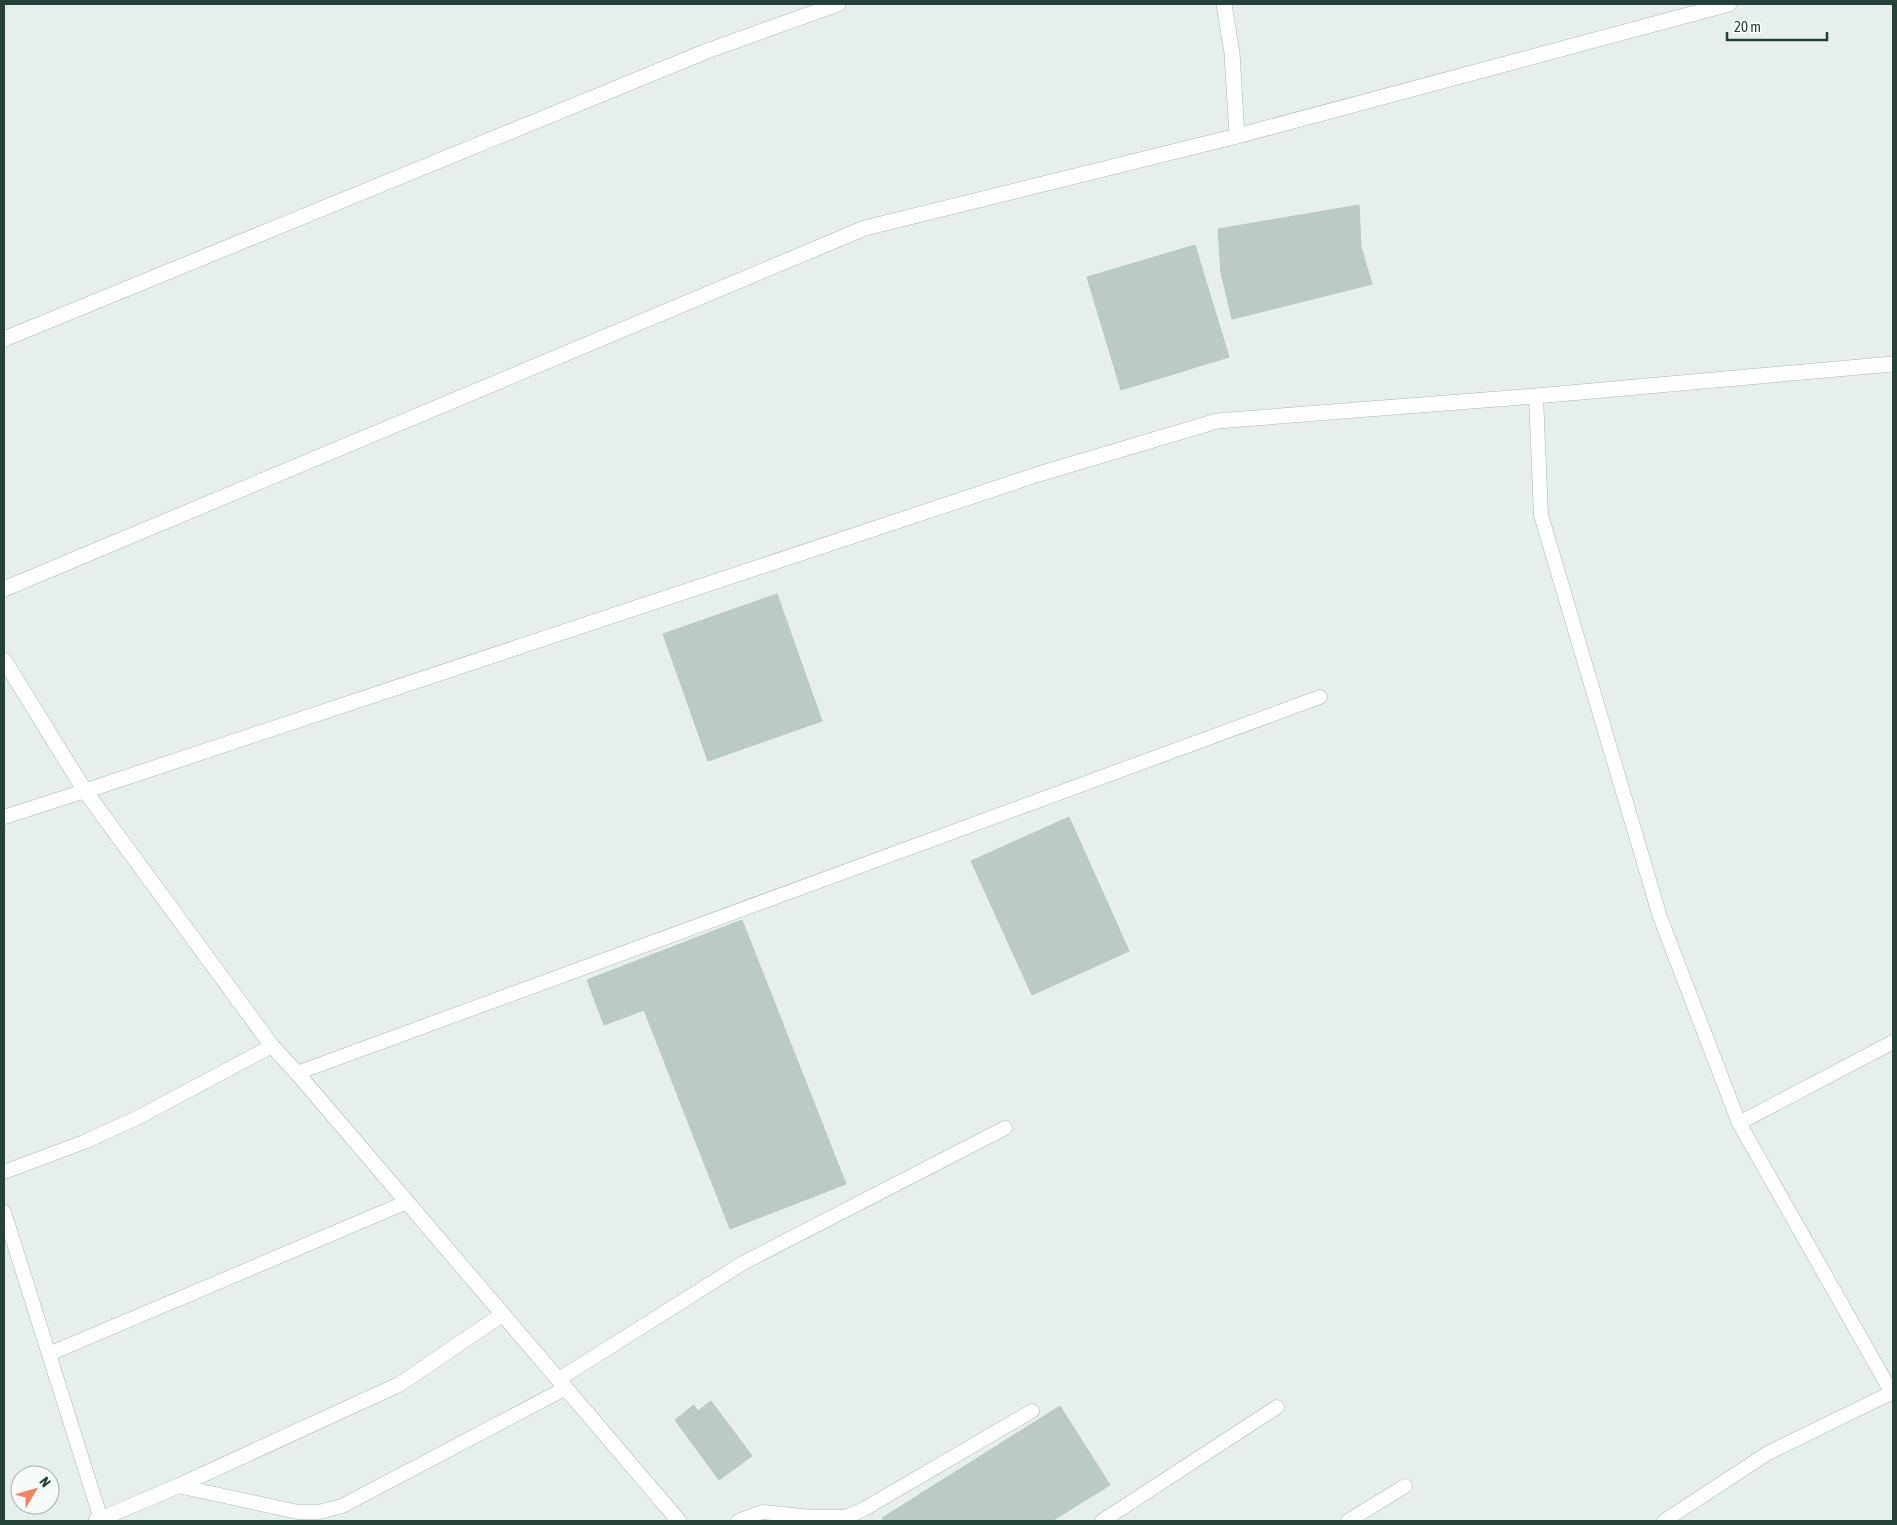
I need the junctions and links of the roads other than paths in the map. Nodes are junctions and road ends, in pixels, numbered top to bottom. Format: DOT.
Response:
graph roads {
  1 [pos="838,4"];
  2 [pos="1224,4"];
  3 [pos="1729,4"];
  4 [pos="1237,136"];
  5 [pos="4,338"];
  6 [pos="1893,364"];
  7 [pos="1536,396"];
  8 [pos="4,589"];
  9 [pos="4,660"];
  10 [pos="1320,697"];
  11 [pos="85,791"];
  12 [pos="4,817"];
  13 [pos="1893,1042"];
  14 [pos="272,1046"];
  15 [pos="298,1074"];
  16 [pos="1739,1123"];
  17 [pos="1005,1128"];
  18 [pos="4,1172"];
  19 [pos="407,1202"];
  20 [pos="4,1212"];
  21 [pos="503,1314"];
  22 [pos="49,1354"];
  23 [pos="562,1383"];
  24 [pos="1893,1393"];
  25 [pos="1277,1407"];
  26 [pos="1032,1411"];
  27 [pos="178,1486"];
  28 [pos="1405,1486"];
  29 [pos="98,1520"];
  30 [pos="679,1521"];
  31 [pos="738,1521"];
  32 [pos="1102,1521"];
  33 [pos="1348,1521"];
  34 [pos="1664,1521"];
  1 -- 5 [label="street"];
  2 -- 4 [label="street"];
  3 -- 4 [label="street"];
  4 -- 8 [label="street"];
  6 -- 7 [label="street"];
  7 -- 11 [label="street"];
  7 -- 16 [label="lane"];
  9 -- 11 [label="street"];
  10 -- 15 [label="lane"];
  11 -- 12 [label="lane"];
  11 -- 14 [label="street"];
  13 -- 16 [label="lane"];
  14 -- 15 [label="street"];
  14 -- 18 [label="lane"];
  15 -- 19 [label="street"];
  16 -- 24 [label="lane"];
  17 -- 23 [label="lane"];
  19 -- 21 [label="street"];
  19 -- 22 [label="lane"];
  20 -- 22 [label="lane"];
  21 -- 23 [label="street"];
  21 -- 27 [label="street"];
  22 -- 29 [label="lane"];
  23 -- 27 [label="lane"];
  23 -- 30 [label="street"];
  24 -- 34 [label="lane"];
  25 -- 32 [label="lane"];
  26 -- 31 [label="lane"];
  27 -- 29 [label="street"];
  28 -- 33 [label="lane"];
}
